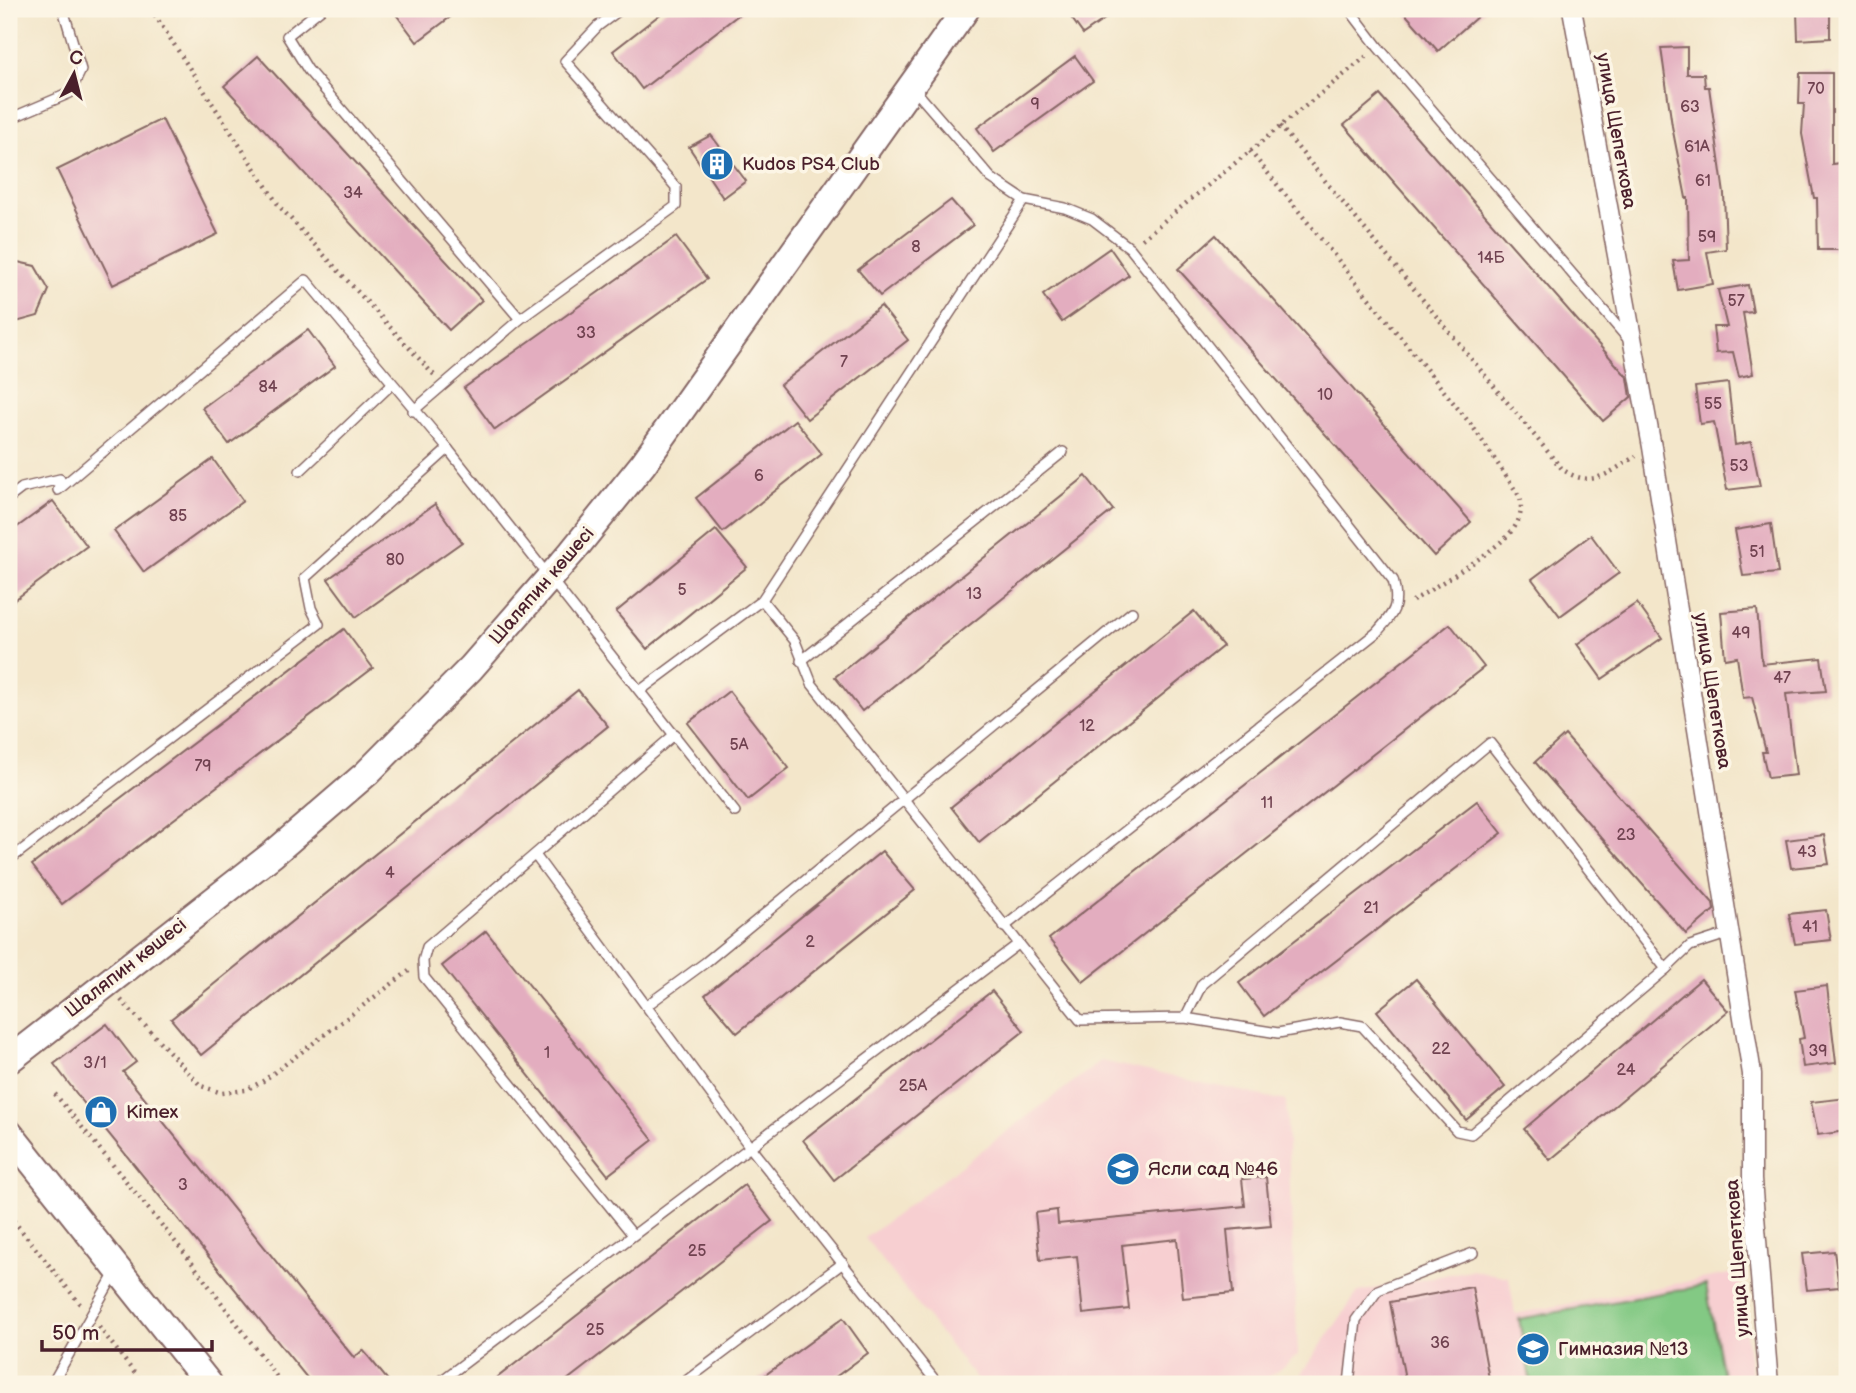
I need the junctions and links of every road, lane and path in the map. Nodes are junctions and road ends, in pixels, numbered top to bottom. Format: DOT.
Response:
graph roads {
  1 [pos="63,9"];
  2 [pos="150,9"];
  3 [pos="321,9"];
  4 [pos="621,9"];
  5 [pos="966,9"];
  6 [pos="1349,9"];
  7 [pos="1572,9"];
  8 [pos="1378,47"];
  9 [pos="910,85"];
  10 [pos="9,119"];
  11 [pos="1280,126"];
  12 [pos="1250,151"];
  13 [pos="1024,200"];
  14 [pos="1130,248"];
  15 [pos="520,319"];
  16 [pos="1635,347"];
  17 [pos="392,384"];
  18 [pos="444,385"];
  19 [pos="413,411"];
  20 [pos="1652,447"];
  21 [pos="448,449"];
  22 [pos="1063,452"];
  23 [pos="300,471"];
  24 [pos="9,498"];
  25 [pos="551,577"];
  26 [pos="762,600"];
  27 [pos="1132,612"];
  28 [pos="1394,613"];
  29 [pos="802,662"];
  30 [pos="641,690"];
  31 [pos="675,734"];
  32 [pos="904,800"];
  33 [pos="735,812"];
  34 [pos="535,855"];
  35 [pos="9,860"];
  36 [pos="1003,927"];
  37 [pos="1730,933"];
  38 [pos="1017,945"];
  39 [pos="423,961"];
  40 [pos="1666,969"];
  41 [pos="106,984"];
  42 [pos="646,1006"];
  43 [pos="1185,1018"];
  44 [pos="9,1060"];
  45 [pos="55,1094"];
  46 [pos="9,1133"];
  47 [pos="750,1147"];
  48 [pos="9,1214"];
  49 [pos="633,1235"];
  50 [pos="1473,1253"];
  51 [pos="843,1263"];
  52 [pos="117,1269"];
  53 [pos="90,1316"];
  54 [pos="52,1384"];
  55 [pos="144,1384"];
  56 [pos="209,1384"];
  57 [pos="282,1384"];
  58 [pos="437,1384"];
  59 [pos="682,1384"];
  60 [pos="938,1384"];
  61 [pos="1349,1384"];
  62 [pos="1769,1384"];
  1 -- 10 [label="lane"];
  2 -- 18 [label="path"];
  3 -- 15 [label="lane"];
  4 -- 15 [label="lane"];
  5 -- 9 [label="main road, Шаляпин көшесі"];
  6 -- 8 [label="lane"];
  7 -- 16 [label="street, улица Щепеткова"];
  8 -- 11 [label="path"];
  8 -- 16 [label="lane"];
  9 -- 13 [label="lane"];
  9 -- 25 [label="main road, Шаляпин көшесі"];
  11 -- 12 [label="path"];
  11 -- 20 [label="path"];
  12 -- 14 [label="path"];
  12 -- 28 [label="path"];
  13 -- 14 [label="lane"];
  13 -- 26 [label="lane"];
  14 -- 28 [label="lane"];
  15 -- 18 [label="lane"];
  16 -- 20 [label="street, улица Щепеткова"];
  17 -- 19 [label="lane"];
  17 -- 23 [label="lane"];
  17 -- 24 [label="lane"];
  18 -- 19 [label="lane"];
  19 -- 21 [label="lane"];
  20 -- 37 [label="street, улица Щепеткова"];
  21 -- 25 [label="lane"];
  21 -- 35 [label="lane"];
  22 -- 29 [label="lane"];
  25 -- 30 [label="lane"];
  25 -- 41 [label="main road, Шаляпин көшесі"];
  26 -- 29 [label="lane"];
  26 -- 30 [label="lane"];
  27 -- 32 [label="lane"];
  28 -- 36 [label="lane"];
  29 -- 32 [label="lane"];
  30 -- 31 [label="lane"];
  31 -- 33 [label="lane"];
  31 -- 34 [label="lane"];
  32 -- 36 [label="lane"];
  32 -- 42 [label="lane"];
  34 -- 39 [label="lane"];
  34 -- 42 [label="lane"];
  36 -- 38 [label="lane"];
  37 -- 40 [label="lane"];
  37 -- 62 [label="street, улица Щепеткова"];
  38 -- 43 [label="lane"];
  38 -- 47 [label="lane"];
  39 -- 41 [label="path"];
  39 -- 49 [label="lane"];
  40 -- 43 [label="lane"];
  40 -- 43 [label="lane"];
  41 -- 44 [label="main road, Шаляпин көшесі"];
  42 -- 47 [label="lane"];
  45 -- 57 [label="path"];
  46 -- 52 [label="main road"];
  47 -- 49 [label="lane"];
  47 -- 51 [label="lane"];
  48 -- 53 [label="path"];
  49 -- 58 [label="lane"];
  50 -- 61 [label="lane"];
  51 -- 59 [label="lane"];
  51 -- 60 [label="lane"];
  52 -- 53 [label="lane"];
  52 -- 56 [label="main road"];
  53 -- 54 [label="lane"];
  53 -- 55 [label="path"];
}
